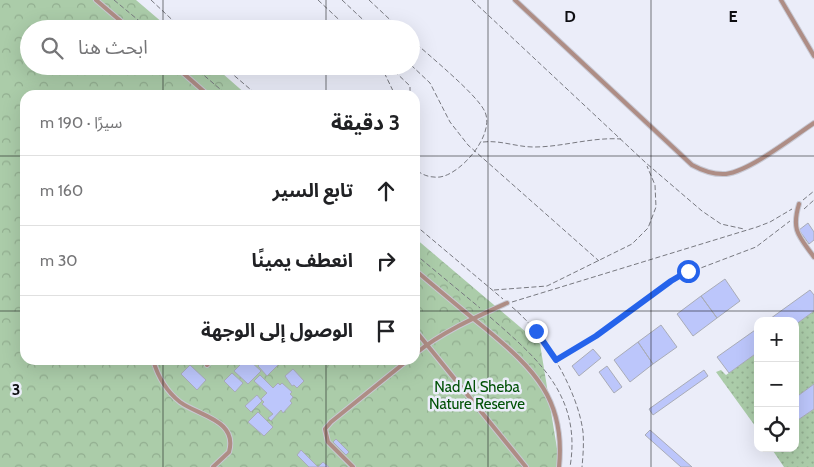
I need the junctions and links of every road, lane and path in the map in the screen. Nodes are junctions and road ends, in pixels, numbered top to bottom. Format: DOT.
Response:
graph roads {
  1 [pos="96,0"];
  2 [pos="114,0"];
  3 [pos="151,0"];
  4 [pos="318,0"];
  5 [pos="342,0"];
  6 [pos="369,0"];
  7 [pos="472,0"];
  8 [pos="515,0"];
  9 [pos="781,0"];
  10 [pos="119,20"];
  11 [pos="137,20"];
  12 [pos="172,20"];
  13 [pos="339,20"];
  14 [pos="363,20"];
  15 [pos="390,20"];
  16 [pos="420,47"];
  17 [pos="814,56"];
  18 [pos="420,73"];
  19 [pos="185,75"];
  20 [pos="204,75"];
  21 [pos="234,75"];
  22 [pos="385,75"];
  23 [pos="398,75"];
  24 [pos="202,90"];
  25 [pos="221,90"];
  26 [pos="251,90"];
  27 [pos="393,90"];
  28 [pos="410,90"];
  29 [pos="814,122"];
  30 [pos="622,139"];
  31 [pos="483,142"];
  32 [pos="474,151"];
  33 [pos="646,163"];
  34 [pos="420,172"];
  35 [pos="814,192"];
  36 [pos="814,200"];
  37 [pos="799,204"];
  38 [pos="795,216"];
  39 [pos="420,229"];
  40 [pos="744,229"];
  41 [pos="814,257"];
  42 [pos="599,261"];
  43 [pos="420,274"];
  44 [pos="492,290"];
  45 [pos="507,303"];
  46 [pos="473,319"];
  47 [pos="420,336"];
  48 [pos="427,345"];
  49 [pos="420,350"];
  50 [pos="556,360"];
  51 [pos="155,365"];
  52 [pos="402,365"];
  53 [pos="213,467"];
  54 [pos="353,467"];
  55 [pos="526,467"];
  56 [pos="559,467"];
  57 [pos="582,467"];
  1 -- 10 [label="lane"];
  2 -- 11 [label="path"];
  3 -- 12 [label="path"];
  4 -- 13 [label="path"];
  5 -- 14 [label="path"];
  6 -- 15 [label="path"];
  7 -- 30 [label="path"];
  8 -- 29 [label="lane"];
  9 -- 17 [label="lane"];
  16 -- 31 [label="path"];
  18 -- 32 [label="path"];
  19 -- 24 [label="lane"];
  20 -- 25 [label="path"];
  21 -- 26 [label="path"];
  22 -- 27 [label="path"];
  23 -- 28 [label="path"];
  30 -- 31 [label="path"];
  30 -- 33 [label="path"];
  31 -- 32 [label="path"];
  32 -- 34 [label="path"];
  32 -- 42 [label="path"];
  33 -- 40 [label="path"];
  33 -- 42 [label="path"];
  35 -- 37 [label="path"];
  36 -- 38 [label="path"];
  37 -- 38 [label="lane"];
  37 -- 40 [label="path"];
  38 -- 41 [label="lane"];
  38 -- 50 [label="path"];
  39 -- 44 [label="path"];
  40 -- 45 [label="path"];
  42 -- 44 [label="path"];
  43 -- 46 [label="lane"];
  44 -- 45 [label="path"];
  45 -- 46 [label="lane"];
  45 -- 50 [label="path"];
  46 -- 48 [label="lane"];
  46 -- 56 [label="lane"];
  47 -- 48 [label="lane"];
  48 -- 49 [label="lane"];
  48 -- 55 [label="lane"];
  50 -- 57 [label="path"];
  51 -- 53 [label="lane"];
  52 -- 54 [label="lane"];
}
